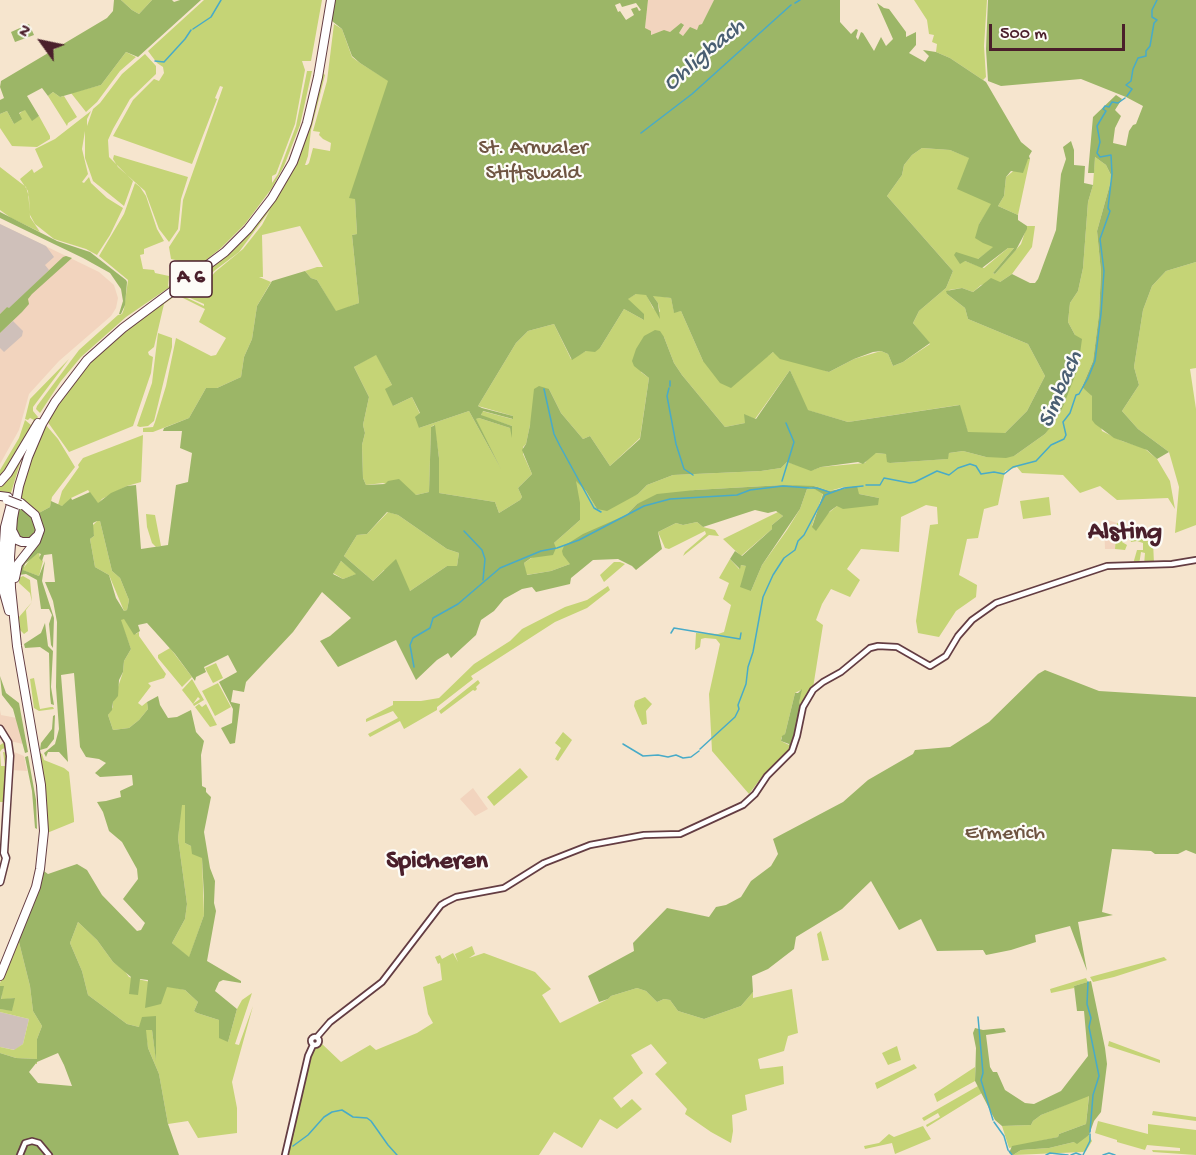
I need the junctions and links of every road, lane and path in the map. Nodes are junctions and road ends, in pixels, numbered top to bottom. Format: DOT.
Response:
graph roads {
  1 [pos="329,0"];
  2 [pos="316,77"];
  3 [pos="39,422"];
  4 [pos="0,482"];
  5 [pos="5,498"];
  6 [pos="20,504"];
  7 [pos="13,518"];
  8 [pos="0,519"];
  9 [pos="4,543"];
  10 [pos="10,557"];
  11 [pos="1196,560"];
  12 [pos="15,585"];
  13 [pos="9,611"];
  14 [pos="18,650"];
  15 [pos="0,729"];
  16 [pos="6,828"];
  17 [pos="42,838"];
  18 [pos="2,858"];
  19 [pos="0,875"];
  20 [pos="0,882"];
  21 [pos="0,968"];
  22 [pos="0,976"];
  23 [pos="20,1155"];
  24 [pos="49,1155"];
  25 [pos="285,1155"];
  1 -- 2 [label="highway, A 6"];
  2 -- 3 [label="highway, A 6"];
  2 -- 7 [label="highway, A 6"];
  3 -- 4 [label="highway, A 6"];
  3 -- 5 [label="highway, A 6"];
  5 -- 6 [label="highway, bridge"];
  5 -- 9 [label="highway"];
  5 -- 13 [label="highway, A 6"];
  6 -- 7 [label="highway"];
  6 -- 12 [label="highway"];
  7 -- 10 [label="highway, A 6"];
  8 -- 9 [label="highway"];
  9 -- 13 [label="highway"];
  10 -- 12 [label="highway"];
  10 -- 14 [label="highway, A 6"];
  11 -- 25 [label="main road"];
  12 -- 14 [label="highway"];
  13 -- 17 [label="highway, A 6"];
  14 -- 17 [label="highway, A 6"];
  15 -- 16 [label="main road"];
  16 -- 18 [label="main road"];
  16 -- 18 [label="main road"];
  17 -- 21 [label="highway"];
  17 -- 22 [label="highway"];
  18 -- 19 [label="main road"];
  18 -- 20 [label="main road"];
  23 -- 24 [label="main road"];
}
